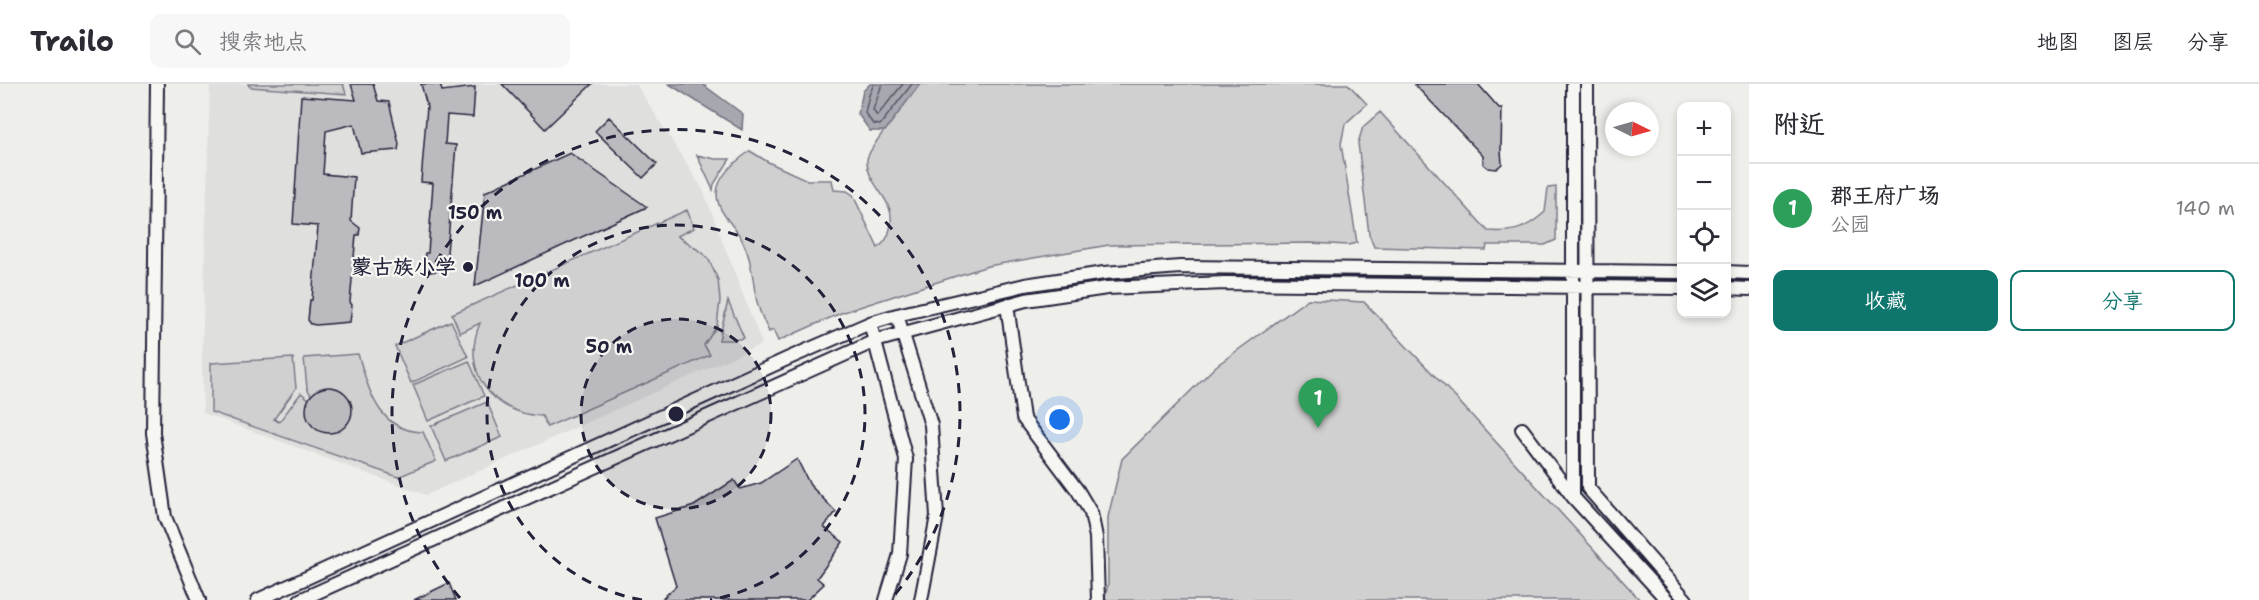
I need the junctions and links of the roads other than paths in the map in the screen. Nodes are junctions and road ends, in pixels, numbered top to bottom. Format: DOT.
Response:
graph roads {
  1 [pos="158,84"];
  2 [pos="1573,84"];
  3 [pos="1587,84"];
  4 [pos="1573,271"];
  5 [pos="1587,271"];
  6 [pos="1677,272"];
  7 [pos="1731,272"];
  8 [pos="1749,273"];
  9 [pos="1573,287"];
  10 [pos="1587,287"];
  11 [pos="1677,288"];
  12 [pos="1731,288"];
  13 [pos="1749,288"];
  14 [pos="1007,305"];
  15 [pos="897,315"];
  16 [pos="870,323"];
  17 [pos="901,333"];
  18 [pos="874,341"];
  19 [pos="1522,429"];
  20 [pos="1574,497"];
  21 [pos="199,600"];
  22 [pos="258,600"];
  23 [pos="300,600"];
  24 [pos="886,600"];
  25 [pos="921,600"];
  26 [pos="1098,600"];
  27 [pos="1667,600"];
  28 [pos="1686,600"];
  1 -- 21 [label="street"];
  2 -- 4 [label="street"];
  3 -- 5 [label="street"];
  4 -- 5 [label="street"];
  4 -- 9 [label="street"];
  4 -- 15 [label="street"];
  5 -- 6 [label="street"];
  5 -- 10 [label="street"];
  7 -- 8 [label="street"];
  9 -- 10 [label="street"];
  9 -- 14 [label="street"];
  9 -- 20 [label="street"];
  10 -- 11 [label="street"];
  10 -- 28 [label="street"];
  12 -- 13 [label="street"];
  14 -- 17 [label="street"];
  14 -- 26 [label="street"];
  15 -- 16 [label="street"];
  15 -- 17 [label="street"];
  16 -- 18 [label="street"];
  16 -- 22 [label="street"];
  17 -- 18 [label="street"];
  17 -- 25 [label="street"];
  18 -- 23 [label="street"];
  18 -- 24 [label="street"];
  19 -- 20 [label="street"];
  20 -- 27 [label="street"];
}
